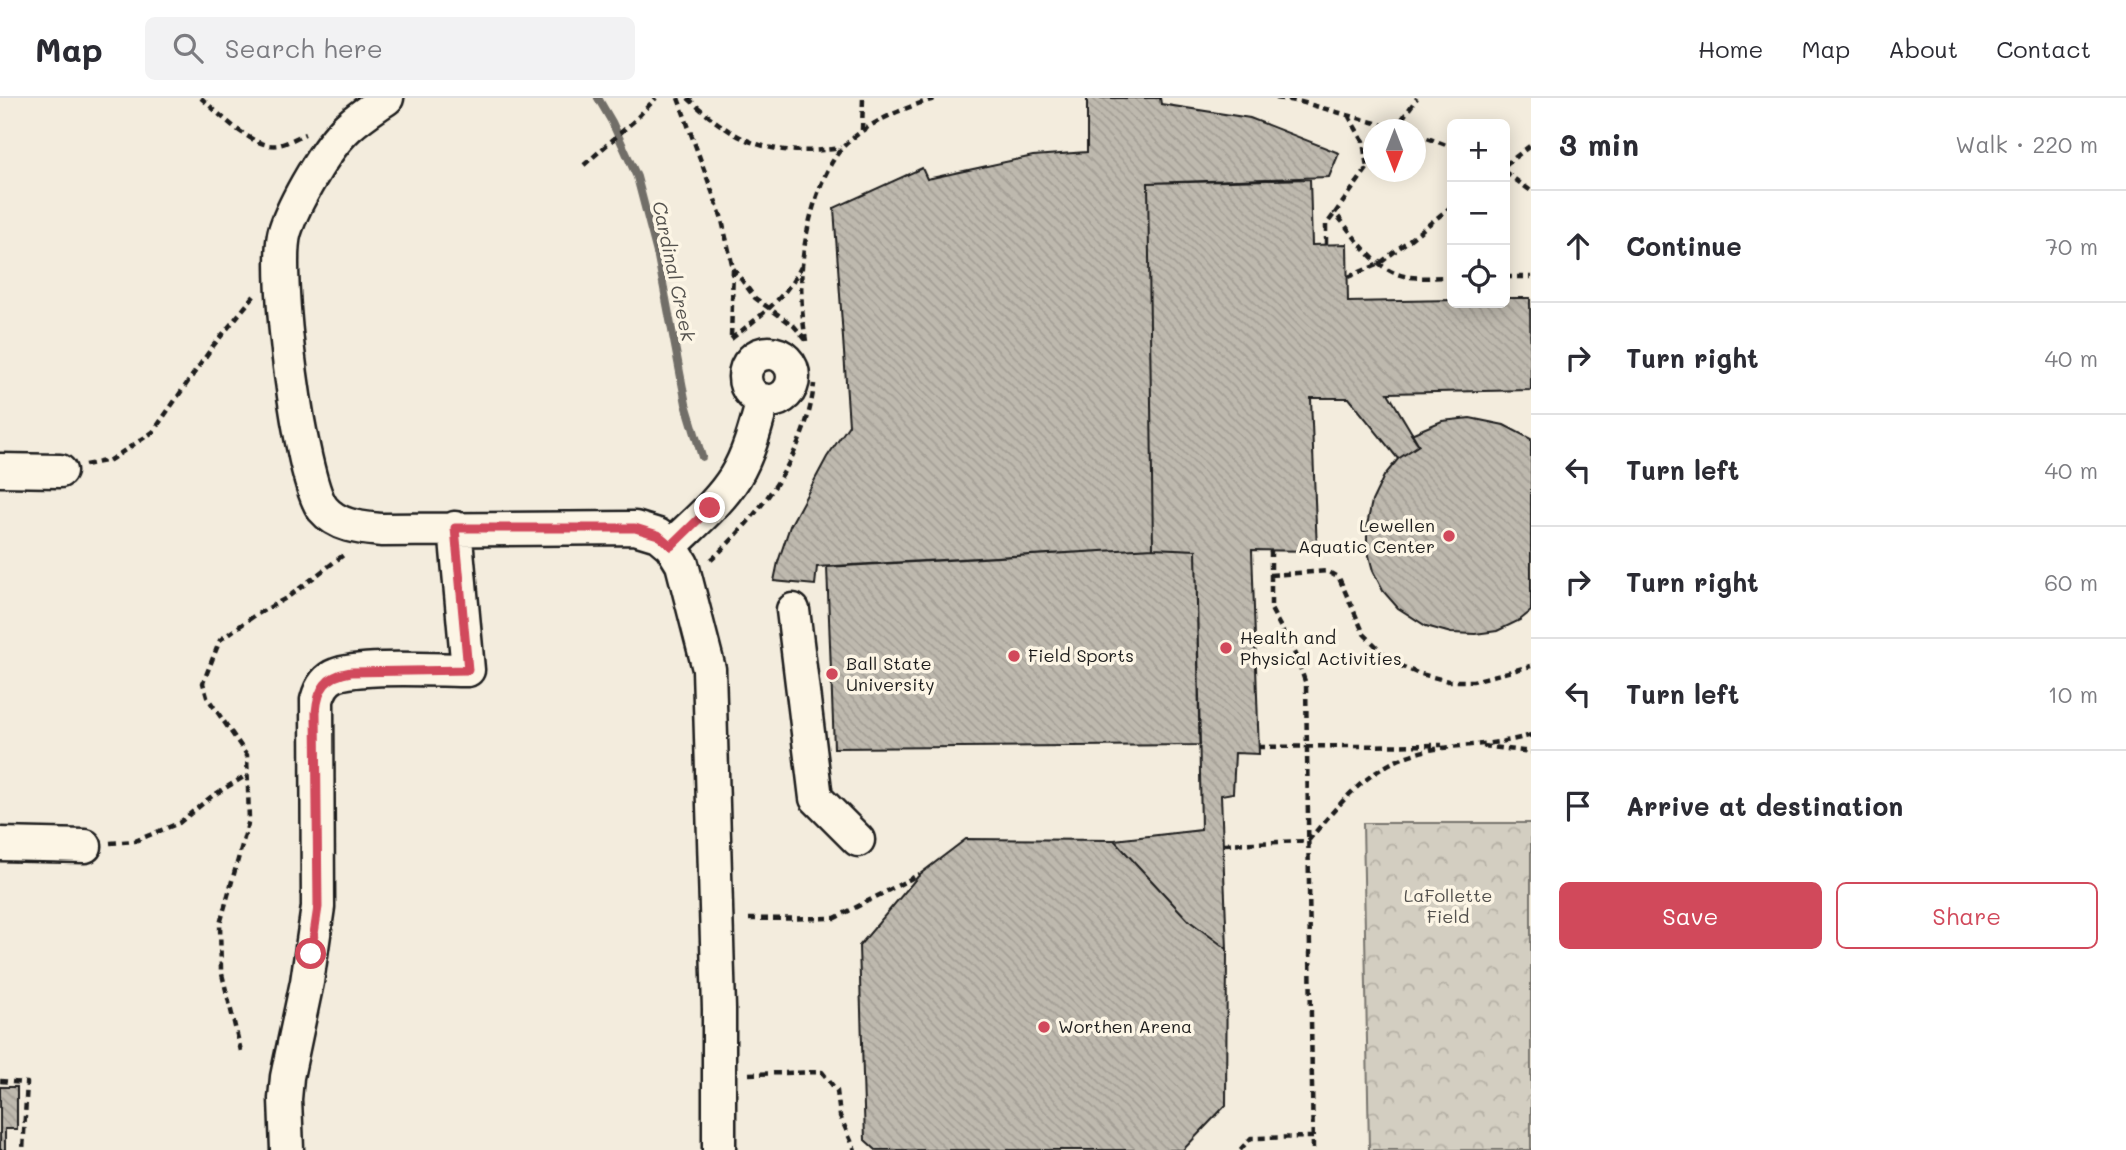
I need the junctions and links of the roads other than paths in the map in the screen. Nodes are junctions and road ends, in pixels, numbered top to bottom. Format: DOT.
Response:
graph roads {
  1 [pos="387,98"];
  2 [pos="763,400"];
  3 [pos="0,470"];
  4 [pos="60,471"];
  5 [pos="455,528"];
  6 [pos="671,546"];
  7 [pos="793,610"];
  8 [pos="858,840"];
  9 [pos="0,844"];
  10 [pos="85,846"];
  11 [pos="288,1150"];
  12 [pos="719,1150"];
  1 -- 5 [label="street"];
  2 -- 6 [label="street"];
  3 -- 4 [label="street"];
  5 -- 6 [label="street"];
  5 -- 11 [label="street"];
  6 -- 12 [label="street"];
  7 -- 8 [label="street"];
  9 -- 10 [label="street"];
}
